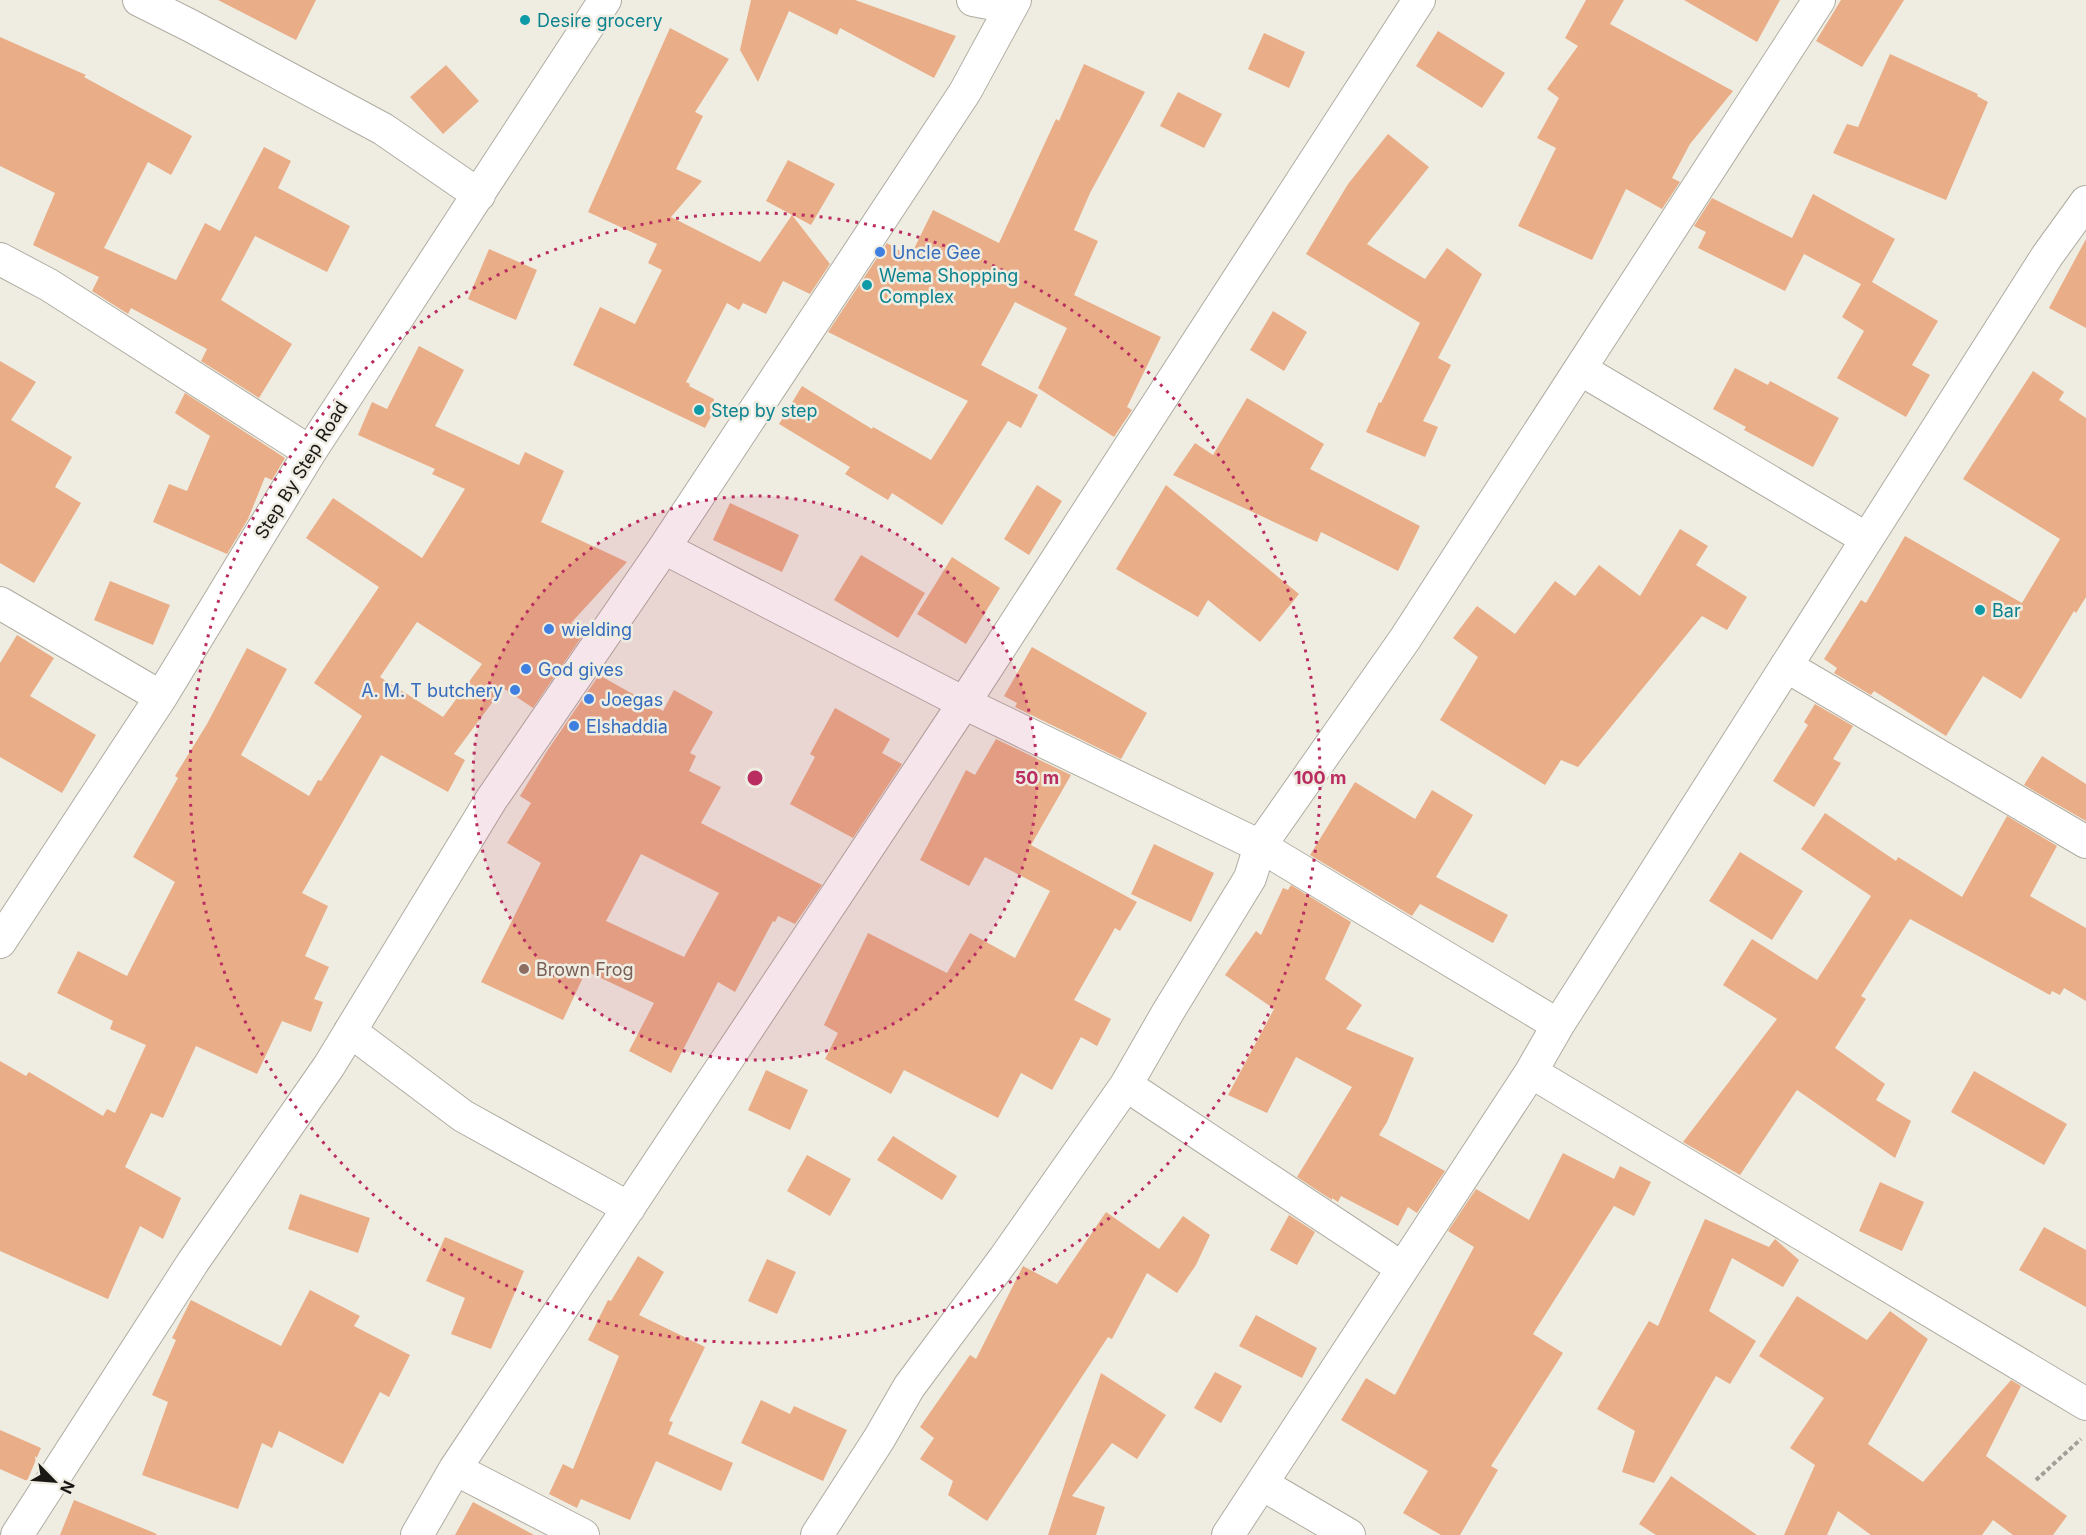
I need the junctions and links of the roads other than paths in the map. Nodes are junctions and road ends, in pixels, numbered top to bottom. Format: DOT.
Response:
graph roads {
  1 [pos="139,0"];
  2 [pos="604,0"];
  3 [pos="973,0"];
  4 [pos="1419,0"];
  5 [pos="1819,0"];
  6 [pos="1012,4"];
  7 [pos="479,195"];
  8 [pos="2086,202"];
  9 [pos="0,259"];
  10 [pos="1580,369"];
  11 [pos="310,452"];
  12 [pos="1867,539"];
  13 [pos="664,548"];
  14 [pos="0,603"];
  15 [pos="1786,666"];
  16 [pos="161,697"];
  17 [pos="964,703"];
  18 [pos="2086,842"];
  19 [pos="1260,846"];
  20 [pos="0,942"];
  21 [pos="1558,1025"];
  22 [pos="350,1031"];
  23 [pos="1531,1072"];
  24 [pos="1126,1085"];
  25 [pos="629,1208"];
  26 [pos="1402,1268"];
  27 [pos="2086,1404"];
  28 [pos="455,1468"];
  29 [pos="1262,1484"];
  30 [pos="17,1535"];
  31 [pos="417,1535"];
  32 [pos="583,1535"];
  33 [pos="817,1535"];
  34 [pos="1227,1535"];
  35 [pos="1350,1535"];
  1 -- 7 [label="street"];
  2 -- 7 [label="street, Step By Step Road"];
  3 -- 6 [label="street"];
  4 -- 17 [label="street"];
  5 -- 10 [label="street"];
  6 -- 13 [label="street"];
  7 -- 11 [label="street, Step By Step Road"];
  8 -- 12 [label="street"];
  9 -- 11 [label="street"];
  10 -- 12 [label="street"];
  10 -- 19 [label="street"];
  11 -- 16 [label="street, Step By Step Road"];
  12 -- 15 [label="street"];
  13 -- 17 [label="street"];
  13 -- 22 [label="street"];
  14 -- 16 [label="street"];
  15 -- 18 [label="street"];
  15 -- 21 [label="street"];
  16 -- 20 [label="street, Step By Step Road"];
  17 -- 19 [label="street"];
  17 -- 25 [label="street"];
  19 -- 21 [label="street"];
  19 -- 24 [label="street"];
  21 -- 23 [label="street"];
  22 -- 25 [label="street"];
  22 -- 30 [label="street"];
  23 -- 26 [label="street"];
  23 -- 27 [label="street"];
  24 -- 26 [label="street"];
  24 -- 33 [label="street"];
  25 -- 28 [label="street"];
  26 -- 29 [label="street"];
  28 -- 31 [label="street"];
  28 -- 32 [label="street"];
  29 -- 34 [label="street"];
  29 -- 35 [label="street"];
}
